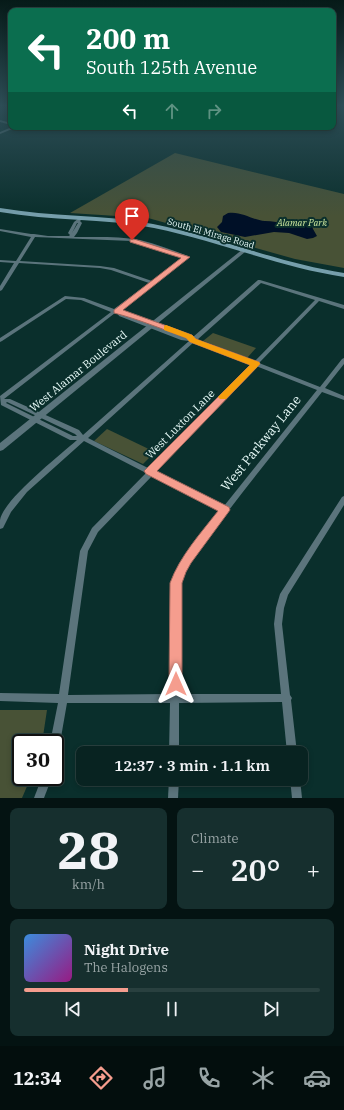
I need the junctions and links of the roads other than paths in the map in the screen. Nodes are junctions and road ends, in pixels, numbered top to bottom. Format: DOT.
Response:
graph roads {
  1 [pos="0,208"];
  2 [pos="79,221"];
  3 [pos="0,230"];
  4 [pos="34,235"];
  5 [pos="72,236"];
  6 [pos="243,251"];
  7 [pos="0,261"];
  8 [pos="17,262"];
  9 [pos="344,271"];
  10 [pos="344,275"];
  11 [pos="153,283"];
  12 [pos="0,290"];
  13 [pos="318,299"];
  14 [pos="344,307"];
  15 [pos="118,312"];
  16 [pos="153,325"];
  17 [pos="0,340"];
  18 [pos="193,340"];
  19 [pos="344,360"];
  20 [pos="256,364"];
  21 [pos="321,389"];
  22 [pos="344,398"];
  23 [pos="1,400"];
  24 [pos="37,418"];
  25 [pos="83,438"];
  26 [pos="0,448"];
  27 [pos="150,471"];
  28 [pos="344,499"];
  29 [pos="225,510"];
  30 [pos="0,526"];
  31 [pos="0,697"];
  32 [pos="287,698"];
  33 [pos="63,699"];
  34 [pos="176,699"];
  35 [pos="56,734"];
  36 [pos="174,746"];
  37 [pos="291,746"];
  38 [pos="44,786"];
  39 [pos="174,786"];
  40 [pos="295,786"];
  41 [pos="39,798"];
  42 [pos="174,798"];
  43 [pos="296,798"];
  1 -- 2 [label="main road, South El Mirage Road"];
  1 -- 9 [label="main road, South El Mirage Road"];
  2 -- 5 [label="street"];
  2 -- 6 [label="main road, South El Mirage Road"];
  3 -- 4 [label="street"];
  4 -- 5 [label="street"];
  4 -- 8 [label="street"];
  5 -- 11 [label="street"];
  6 -- 10 [label="main road, South El Mirage Road"];
  6 -- 16 [label="street, West Alamar Boulevard"];
  7 -- 8 [label="street"];
  8 -- 11 [label="street"];
  8 -- 12 [label="street"];
  11 -- 15 [label="street"];
  13 -- 14 [label="street"];
  13 -- 18 [label="street"];
  13 -- 20 [label="street, West Luxton Lane"];
  15 -- 16 [label="street"];
  15 -- 17 [label="street"];
  15 -- 23 [label="street"];
  16 -- 18 [label="street"];
  16 -- 24 [label="street, West Alamar Boulevard"];
  18 -- 20 [label="street"];
  18 -- 25 [label="street"];
  19 -- 21 [label="street, West Parkway Lane"];
  20 -- 21 [label="street"];
  20 -- 27 [label="street, West Luxton Lane"];
  21 -- 22 [label="street"];
  21 -- 29 [label="street, West Parkway Lane"];
  23 -- 24 [label="street"];
  24 -- 25 [label="street"];
  24 -- 26 [label="street, West Alamar Boulevard"];
  25 -- 27 [label="street"];
  25 -- 30 [label="street"];
  27 -- 29 [label="street"];
  27 -- 33 [label="street, West Luxton Lane"];
  28 -- 32 [label="street"];
  29 -- 34 [label="street, West Parkway Lane"];
  31 -- 33 [label="street"];
  32 -- 34 [label="street"];
  32 -- 37 [label="street"];
  33 -- 34 [label="street"];
  33 -- 35 [label="street, West Luxton Lane"];
  34 -- 36 [label="street, West Parkway Lane"];
  38 -- 41 [label="street"];
  39 -- 42 [label="street"];
  40 -- 43 [label="street"];
}
